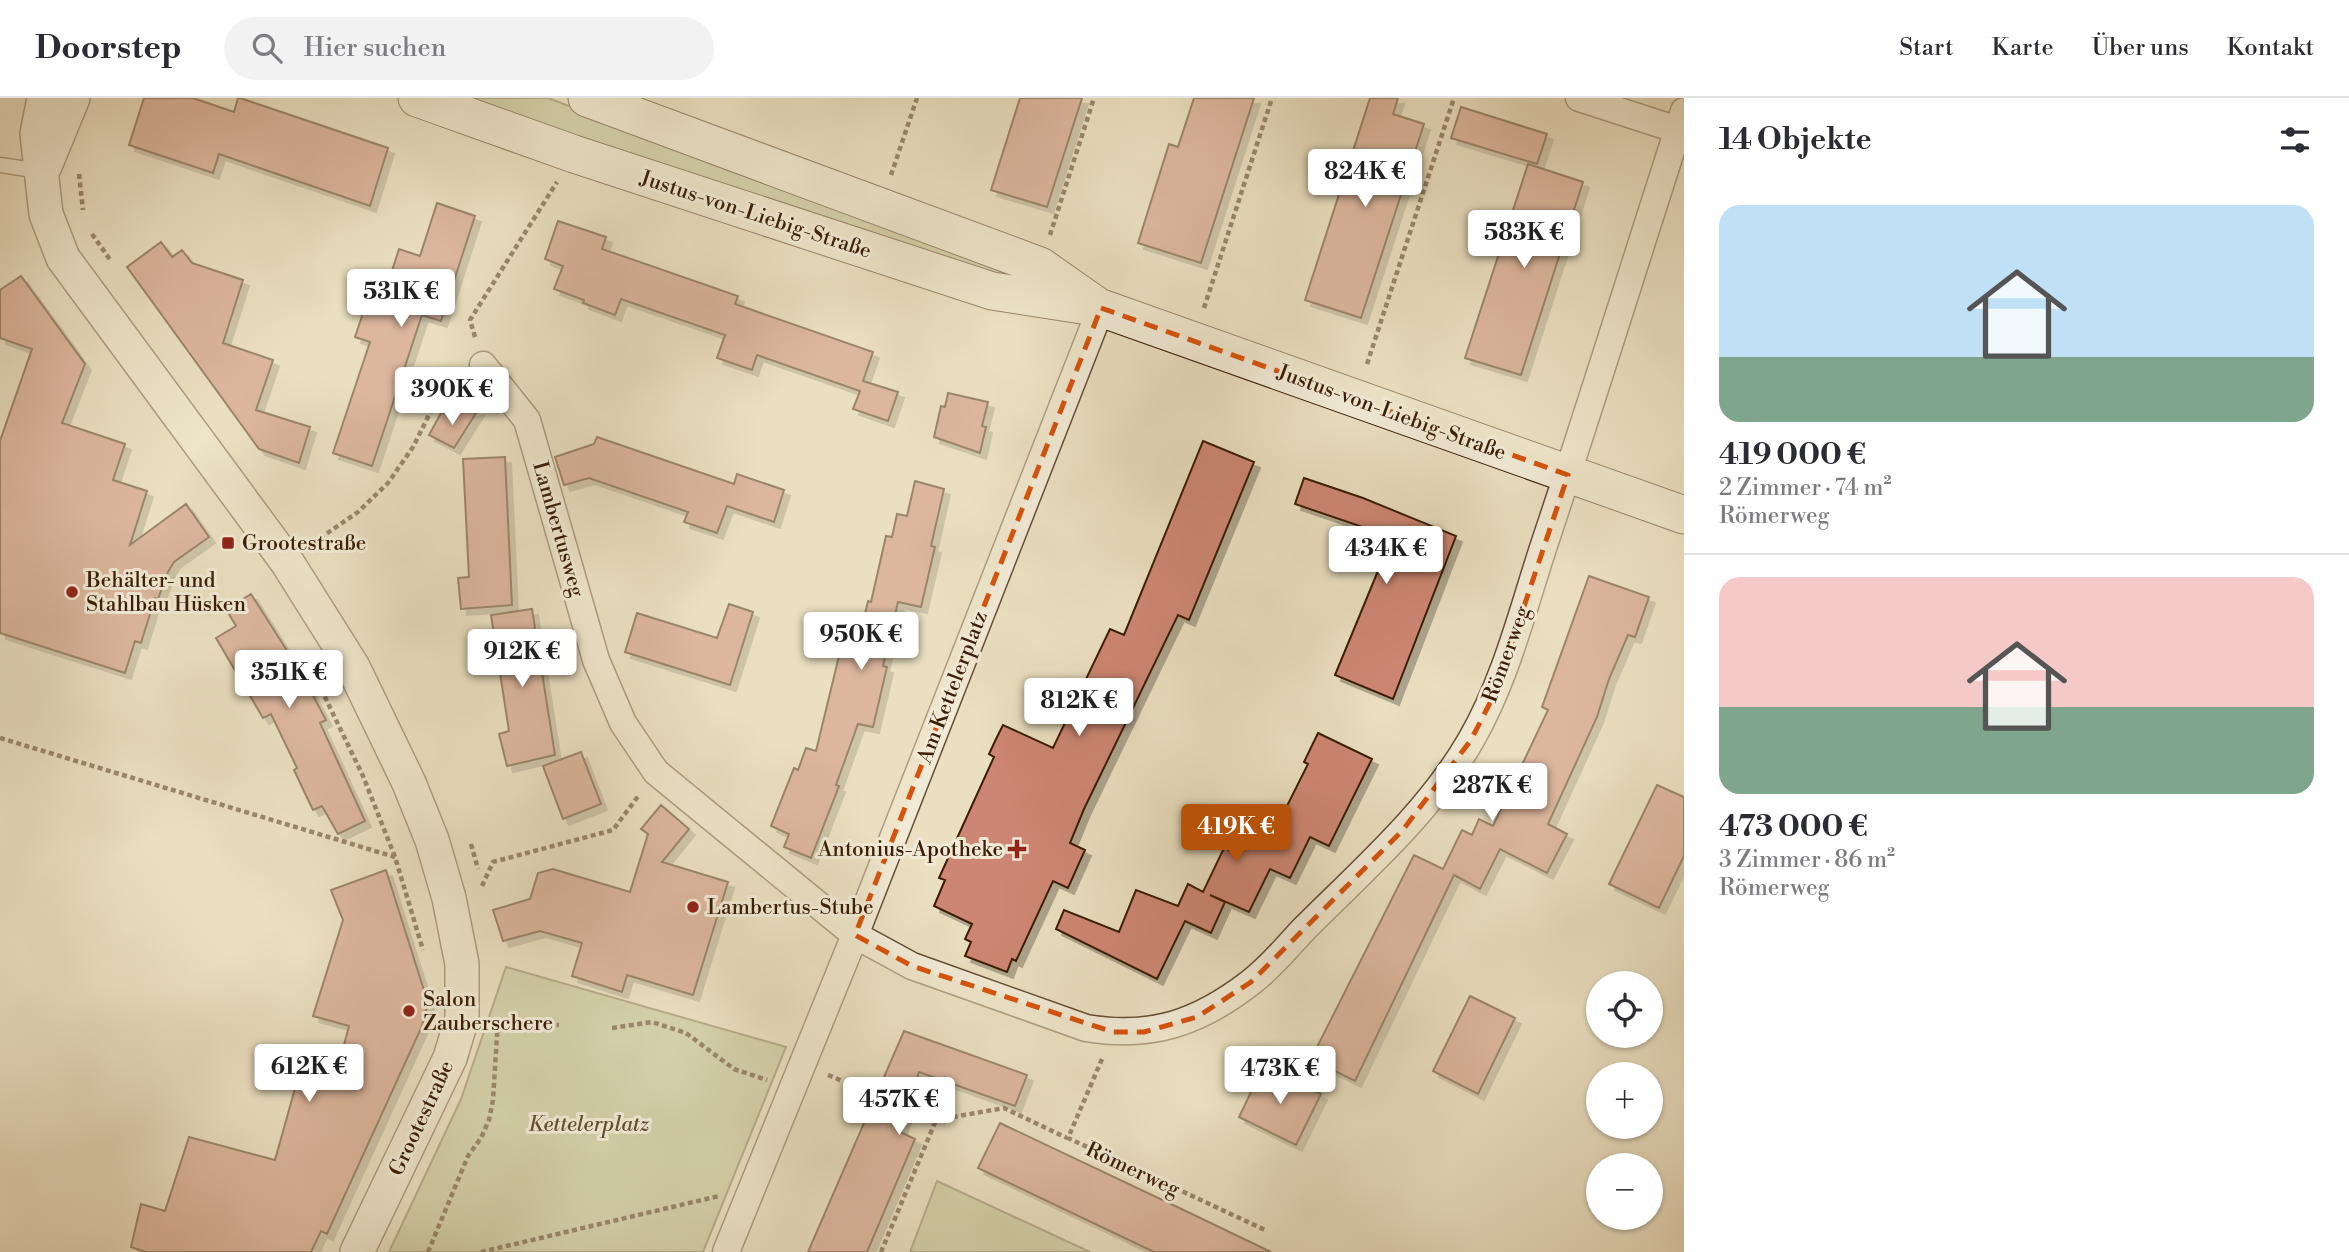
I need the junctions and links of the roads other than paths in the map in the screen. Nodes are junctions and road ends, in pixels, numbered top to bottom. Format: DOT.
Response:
graph roads {
  1 [pos="44,98"];
  2 [pos="73,98"];
  3 [pos="417,98"];
  4 [pos="587,98"];
  5 [pos="1579,98"];
  6 [pos="1681,121"];
  7 [pos="0,165"];
  8 [pos="43,171"];
  9 [pos="1101,308"];
  10 [pos="483,365"];
  11 [pos="1568,475"];
  12 [pos="1684,515"];
  13 [pos="855,935"];
  14 [pos="357,1252"];
  15 [pos="726,1252"];
  1 -- 8 [label="street, Grootestraße"];
  2 -- 8 [label="street, Grootestraße"];
  3 -- 9 [label="main road, Justus-von-Liebig-Straße"];
  4 -- 9 [label="main road, Justus-von-Liebig-Straße"];
  5 -- 6 [label="street"];
  6 -- 11 [label="street, Römerweg"];
  7 -- 8 [label="lane"];
  8 -- 14 [label="street, Grootestraße"];
  9 -- 11 [label="main road, Justus-von-Liebig-Straße"];
  9 -- 13 [label="street, Am Kettelerplatz"];
  10 -- 13 [label="street, Lambertusweg"];
  11 -- 12 [label="main road, Justus-von-Liebig-Straße"];
  11 -- 13 [label="street, Römerweg"];
  13 -- 15 [label="street, Am Kettelerplatz"];
}
